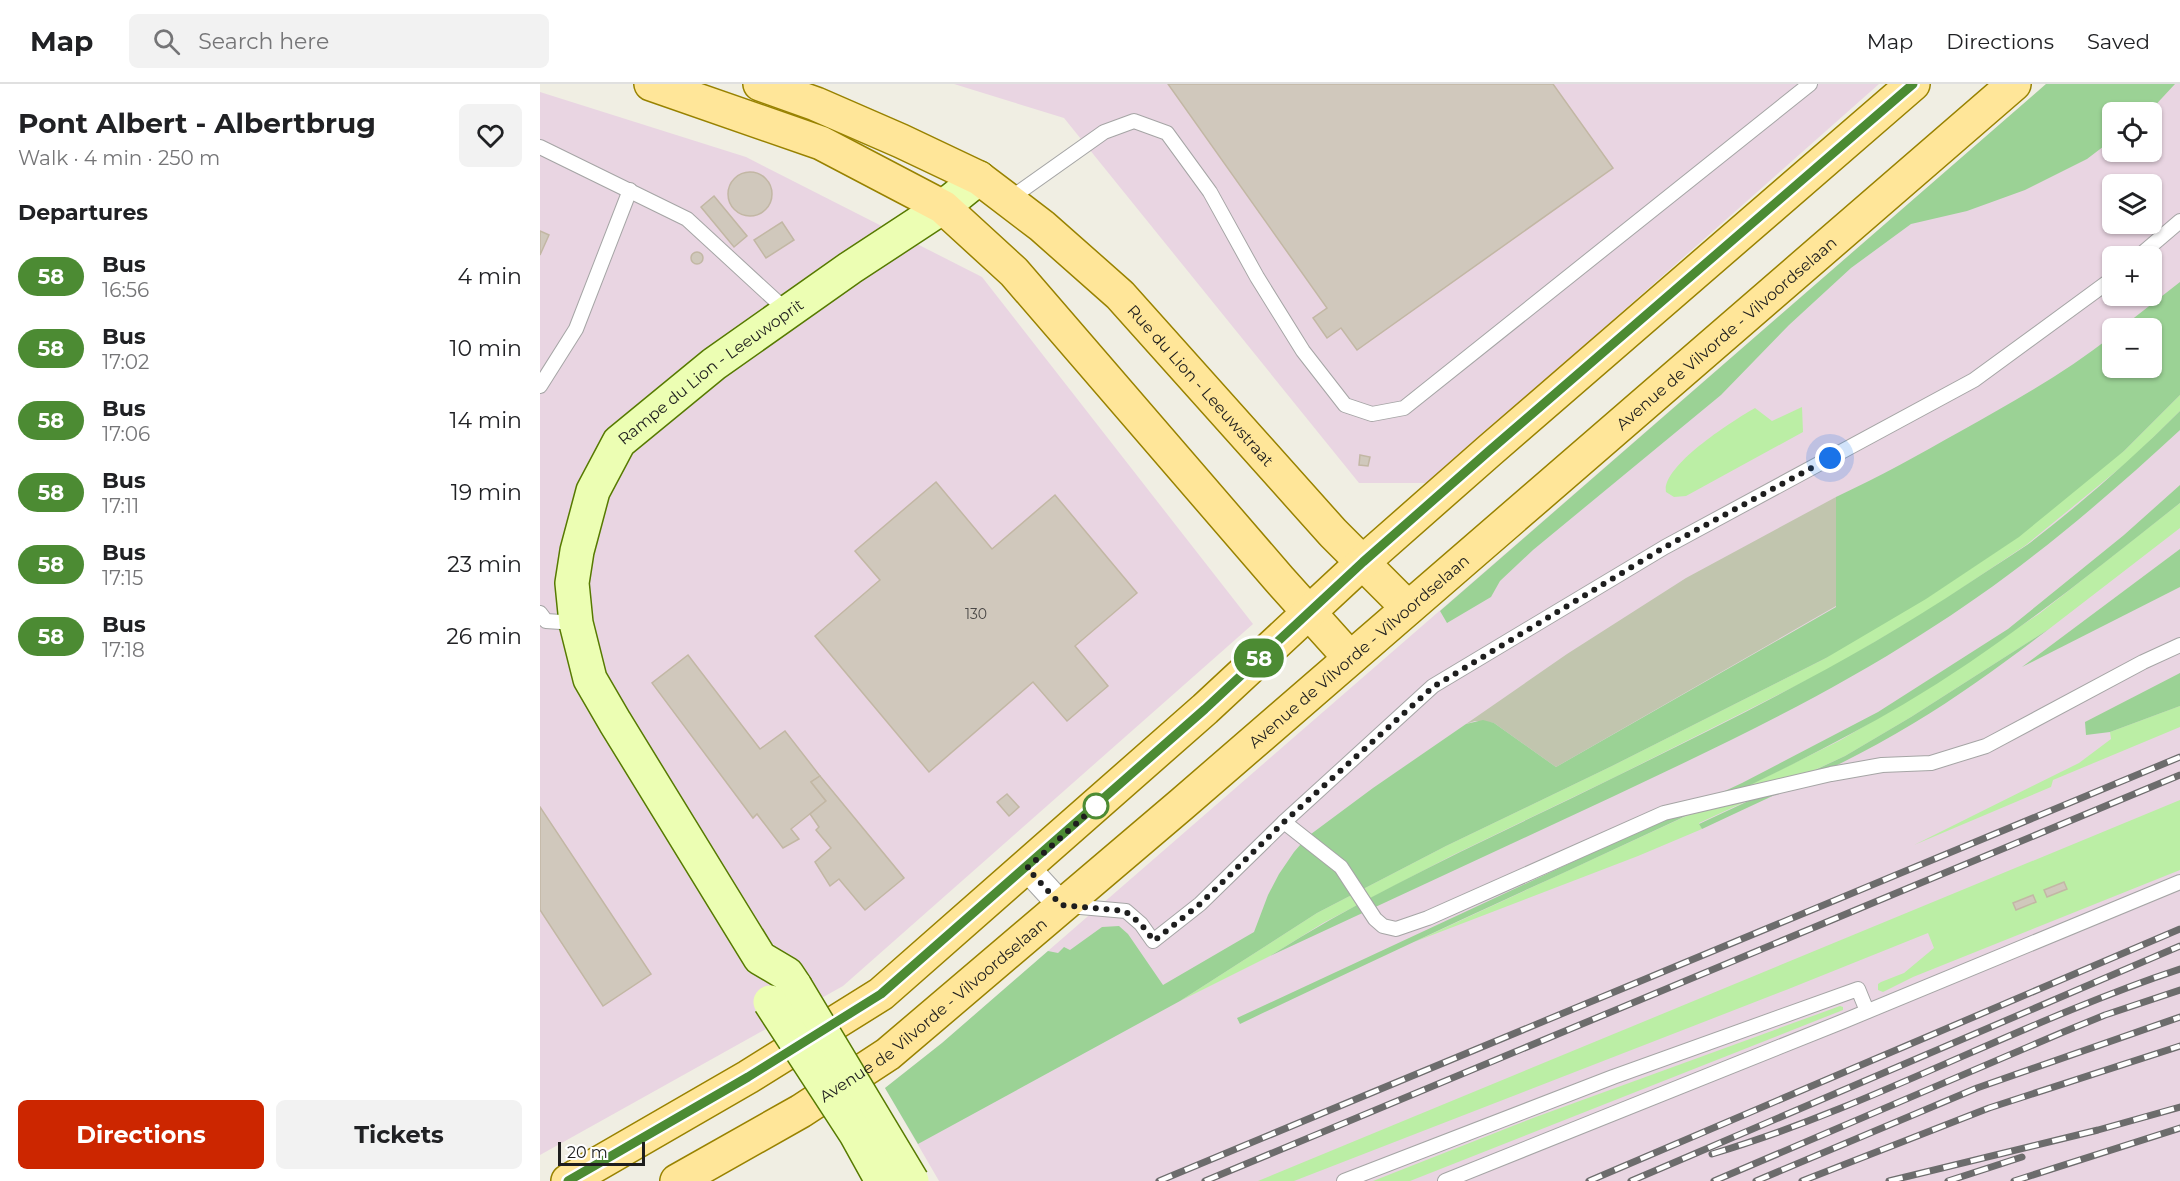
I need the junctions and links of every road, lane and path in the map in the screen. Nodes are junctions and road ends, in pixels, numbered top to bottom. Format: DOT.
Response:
graph roads {
  1 [pos="651,84"];
  2 [pos="760,84"];
  3 [pos="1810,84"];
  4 [pos="1913,84"];
  5 [pos="2014,84"];
  6 [pos="540,147"];
  7 [pos="979,178"];
  8 [pos="630,190"];
  9 [pos="1008,200"];
  10 [pos="943,207"];
  11 [pos="2180,221"];
  12 [pos="2151,246"];
  13 [pos="2102,286"];
  14 [pos="788,312"];
  15 [pos="540,386"];
  16 [pos="1363,562"];
  17 [pos="1408,608"];
  18 [pos="540,613"];
  19 [pos="1309,614"];
  20 [pos="576,623"];
  21 [pos="2180,645"];
  22 [pos="1350,658"];
  23 [pos="1284,822"];
  24 [pos="1027,868"];
  25 [pos="2180,882"];
  26 [pos="1061,905"];
  27 [pos="783,994"];
  28 [pos="1867,1011"];
  29 [pos="568,1181"];
  30 [pos="677,1181"];
  31 [pos="882,1181"];
  32 [pos="912,1181"];
  33 [pos="1344,1181"];
  34 [pos="1445,1181"];
  1 -- 10 [label="main road"];
  2 -- 7 [label="main road, Rue du Lion - Leeuwstraat"];
  3 -- 9 [label="lane"];
  4 -- 16 [label="main road"];
  5 -- 17 [label="main road, Avenue de Vilvorde - Vilvoordselaan"];
  6 -- 8 [label="lane"];
  7 -- 9 [label="main road, Rue du Lion - Leeuwstraat"];
  7 -- 10 [label="main road, Rampe du Lion - Leeuwoprit"];
  8 -- 14 [label="lane"];
  8 -- 15 [label="lane"];
  9 -- 16 [label="main road, Rue du Lion - Leeuwstraat"];
  10 -- 14 [label="main road, Rampe du Lion - Leeuwoprit"];
  10 -- 19 [label="main road"];
  11 -- 12 [label="lane"];
  13 -- 23 [label="lane"];
  14 -- 20 [label="main road, Rampe du Lion - Leeuwoprit"];
  16 -- 17 [label="main road, Rue du Lion - Leeuwstraat"];
  16 -- 19 [label="main road"];
  17 -- 22 [label="main road, Avenue de Vilvorde - Vilvoordselaan"];
  18 -- 20 [label="lane"];
  19 -- 22 [label="main road"];
  19 -- 24 [label="main road"];
  20 -- 27 [label="main road, Rampe du Lion - Leeuwoprit"];
  21 -- 23 [label="lane"];
  22 -- 26 [label="main road, Avenue de Vilvorde - Vilvoordselaan"];
  23 -- 26 [label="lane"];
  24 -- 26 [label="street"];
  24 -- 29 [label="main road"];
  25 -- 28 [label="lane"];
  26 -- 30 [label="main road, Avenue de Vilvorde - Vilvoordselaan"];
  27 -- 31 [label="main road, Rampe du Lion - Leeuwoprit, bridge"];
  27 -- 32 [label="main road, Rampe du Lion - Leeuwoprit, bridge"];
  28 -- 33 [label="lane"];
  28 -- 34 [label="lane"];
}
